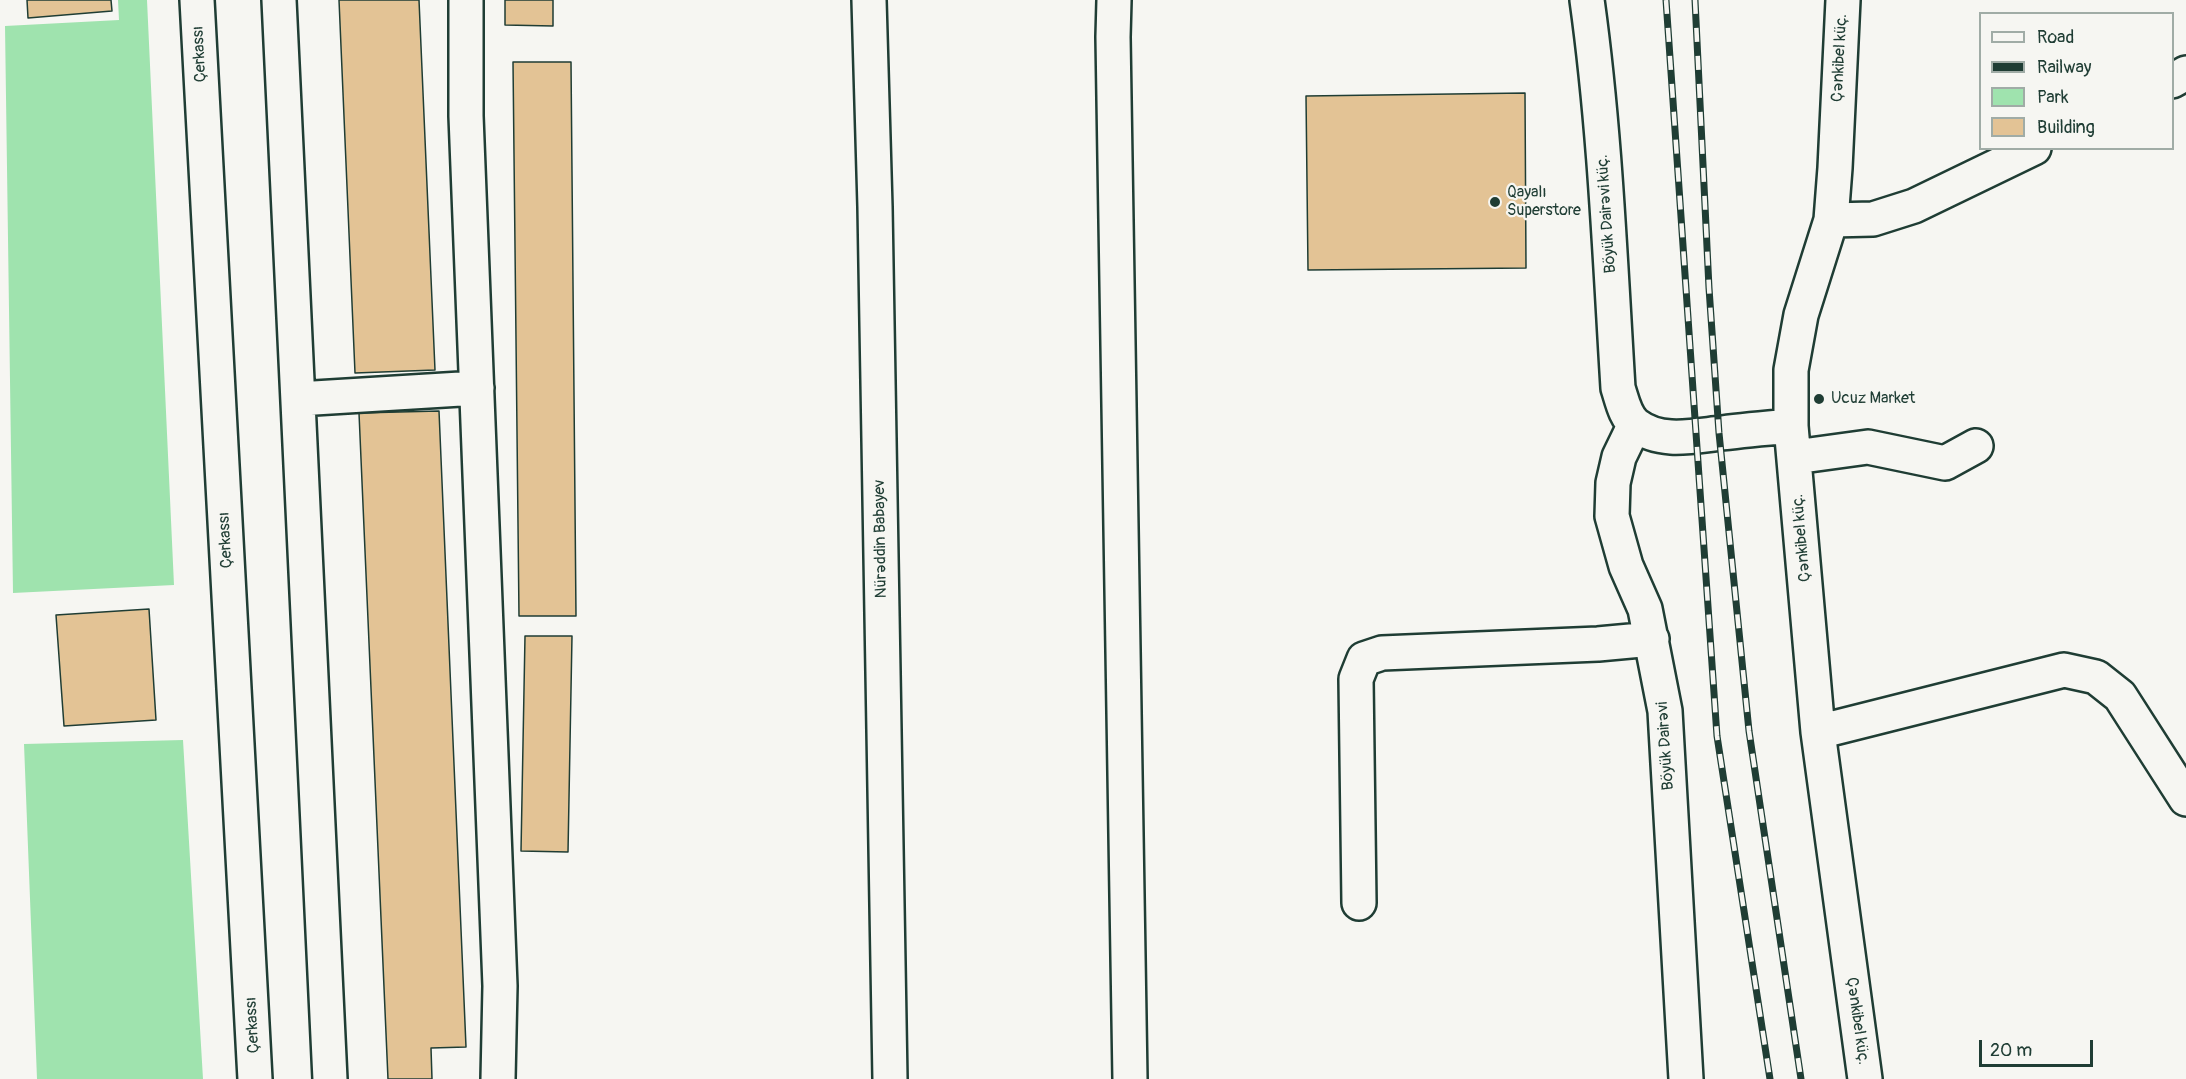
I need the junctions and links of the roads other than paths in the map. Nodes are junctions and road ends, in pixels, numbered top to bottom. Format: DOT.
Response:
graph roads {
  1 [pos="198,0"];
  2 [pos="279,0"];
  3 [pos="466,0"];
  4 [pos="869,0"];
  5 [pos="1114,0"];
  6 [pos="1587,0"];
  7 [pos="1843,0"];
  8 [pos="2030,150"];
  9 [pos="1830,220"];
  10 [pos="477,388"];
  11 [pos="298,399"];
  12 [pos="1635,424"];
  13 [pos="1793,442"];
  14 [pos="1976,446"];
  15 [pos="1652,639"];
  16 [pos="1818,732"];
  17 [pos="2186,798"];
  18 [pos="1359,903"];
  19 [pos="255,1079"];
  20 [pos="330,1079"];
  21 [pos="498,1079"];
  22 [pos="890,1079"];
  23 [pos="1130,1079"];
  24 [pos="1686,1079"];
  25 [pos="1865,1079"];
  1 -- 19 [label="street, Çerkassı"];
  2 -- 11 [label="street"];
  3 -- 10 [label="street"];
  4 -- 22 [label="street, Nürəddin Babayev"];
  5 -- 23 [label="street"];
  6 -- 12 [label="street, Böyük Dairəvi küç."];
  7 -- 9 [label="street, Çənkibel küç."];
  8 -- 9 [label="street"];
  9 -- 13 [label="street, Çənkibel küç."];
  10 -- 11 [label="street"];
  10 -- 21 [label="street"];
  11 -- 20 [label="street"];
  12 -- 13 [label="street"];
  12 -- 15 [label="street, Böyük Dairəvi"];
  13 -- 14 [label="street"];
  13 -- 16 [label="street, Çənkibel küç."];
  15 -- 18 [label="street"];
  15 -- 24 [label="street, Böyük Dairəvi"];
  16 -- 17 [label="street"];
  16 -- 25 [label="street, Çənkibel küç."];
}
